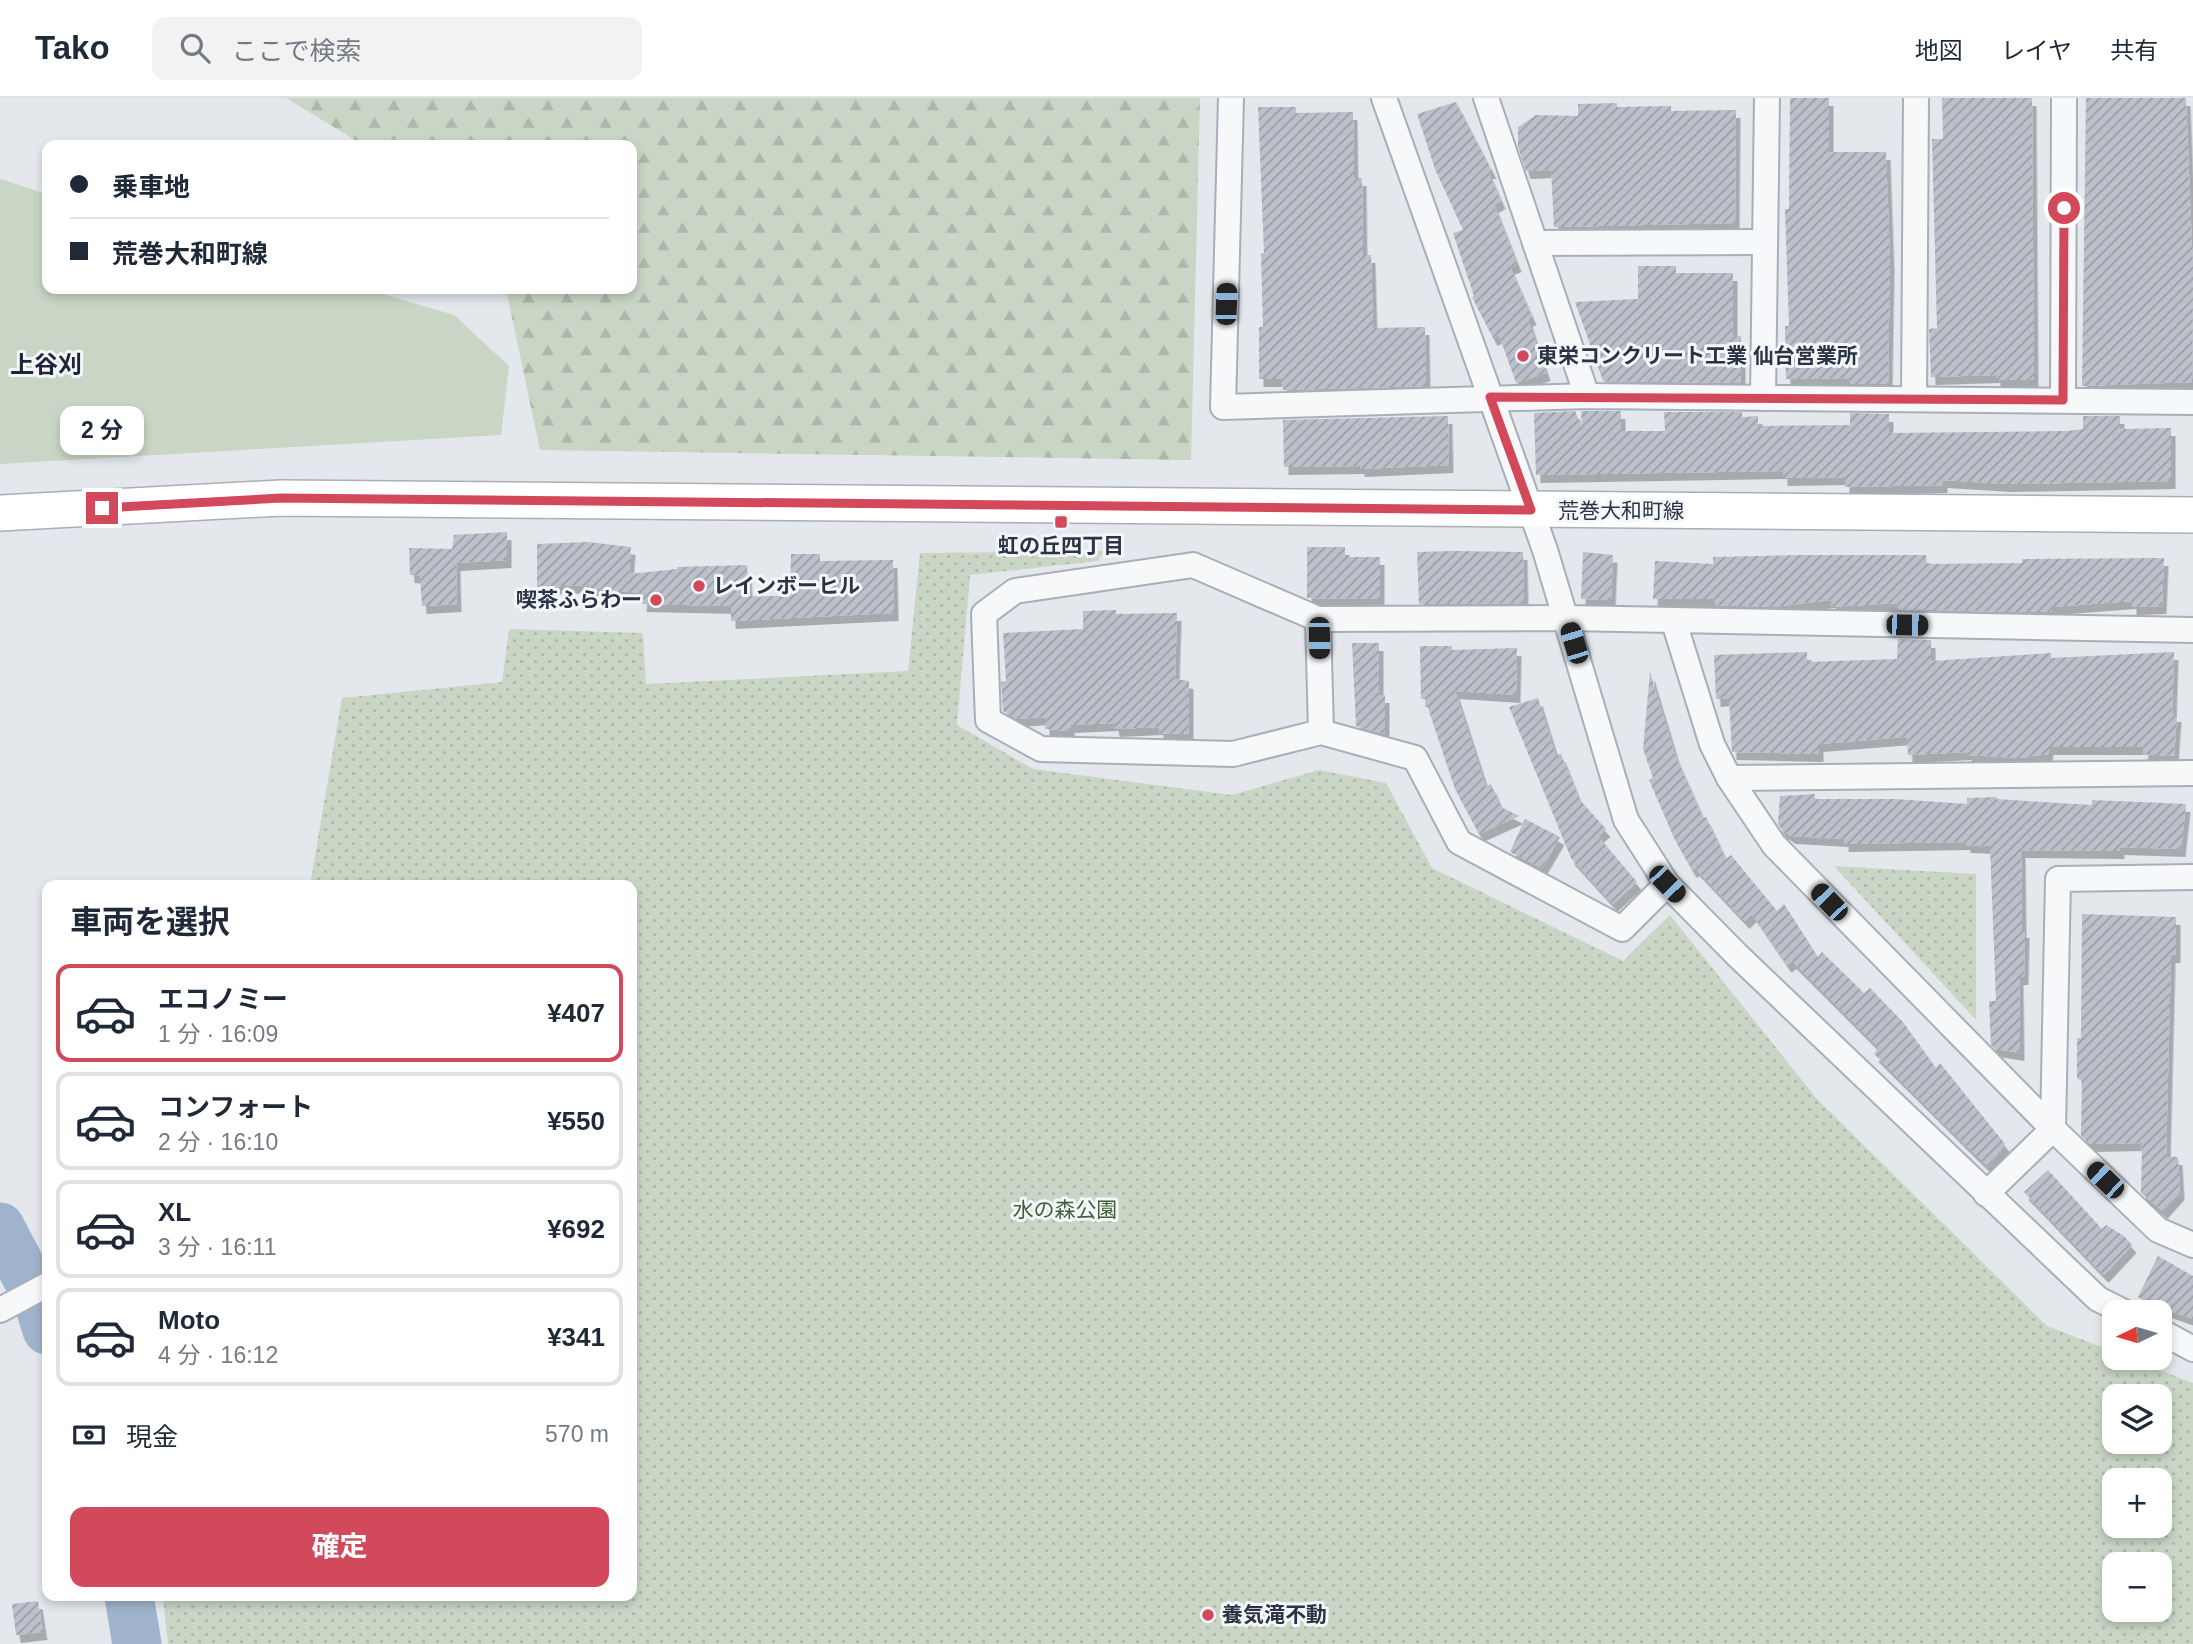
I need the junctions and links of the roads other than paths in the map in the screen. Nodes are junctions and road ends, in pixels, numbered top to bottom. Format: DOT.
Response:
graph roads {
  1 [pos="1231,98"];
  2 [pos="1384,98"];
  3 [pos="1486,98"];
  4 [pos="1767,98"];
  5 [pos="1916,98"];
  6 [pos="2064,98"];
  7 [pos="1765,242"];
  8 [pos="1535,243"];
  9 [pos="1587,396"];
  10 [pos="1490,397"];
  11 [pos="1763,398"];
  12 [pos="1914,399"];
  13 [pos="2063,400"];
  14 [pos="2193,402"];
  15 [pos="1531,510"];
  16 [pos="0,513"];
  17 [pos="2193,515"];
  18 [pos="1566,618"];
  19 [pos="1318,619"];
  20 [pos="1674,622"];
  21 [pos="2193,630"];
  22 [pos="1321,732"];
  23 [pos="2193,773"];
  24 [pos="1729,778"];
  25 [pos="2193,877"];
  26 [pos="1667,884"];
  27 [pos="2053,1129"];
  28 [pos="1986,1194"];
  29 [pos="2193,1245"];
  30 [pos="42,1288"];
  31 [pos="2102,1300"];
  32 [pos="0,1310"];
  33 [pos="2172,1338"];
  34 [pos="2193,1349"];
  1 -- 10 [label="street"];
  2 -- 10 [label="street"];
  3 -- 8 [label="street"];
  4 -- 7 [label="street"];
  5 -- 12 [label="street"];
  6 -- 13 [label="street"];
  7 -- 8 [label="street"];
  7 -- 11 [label="street"];
  8 -- 9 [label="street"];
  9 -- 10 [label="street"];
  9 -- 11 [label="street"];
  10 -- 15 [label="street"];
  11 -- 12 [label="street"];
  12 -- 13 [label="street"];
  13 -- 14 [label="street"];
  15 -- 16 [label="street, 荒巻大和町線"];
  15 -- 17 [label="street, 荒巻大和町線"];
  15 -- 18 [label="street"];
  18 -- 19 [label="street"];
  18 -- 20 [label="street"];
  18 -- 26 [label="street"];
  19 -- 22 [label="street"];
  19 -- 22 [label="street"];
  20 -- 21 [label="street"];
  20 -- 24 [label="street"];
  22 -- 26 [label="street"];
  23 -- 24 [label="street"];
  24 -- 27 [label="street"];
  25 -- 27 [label="street"];
  26 -- 28 [label="street"];
  27 -- 28 [label="street"];
  27 -- 29 [label="street"];
  28 -- 31 [label="street"];
  30 -- 32 [label="street"];
  33 -- 34 [label="street"];
}
